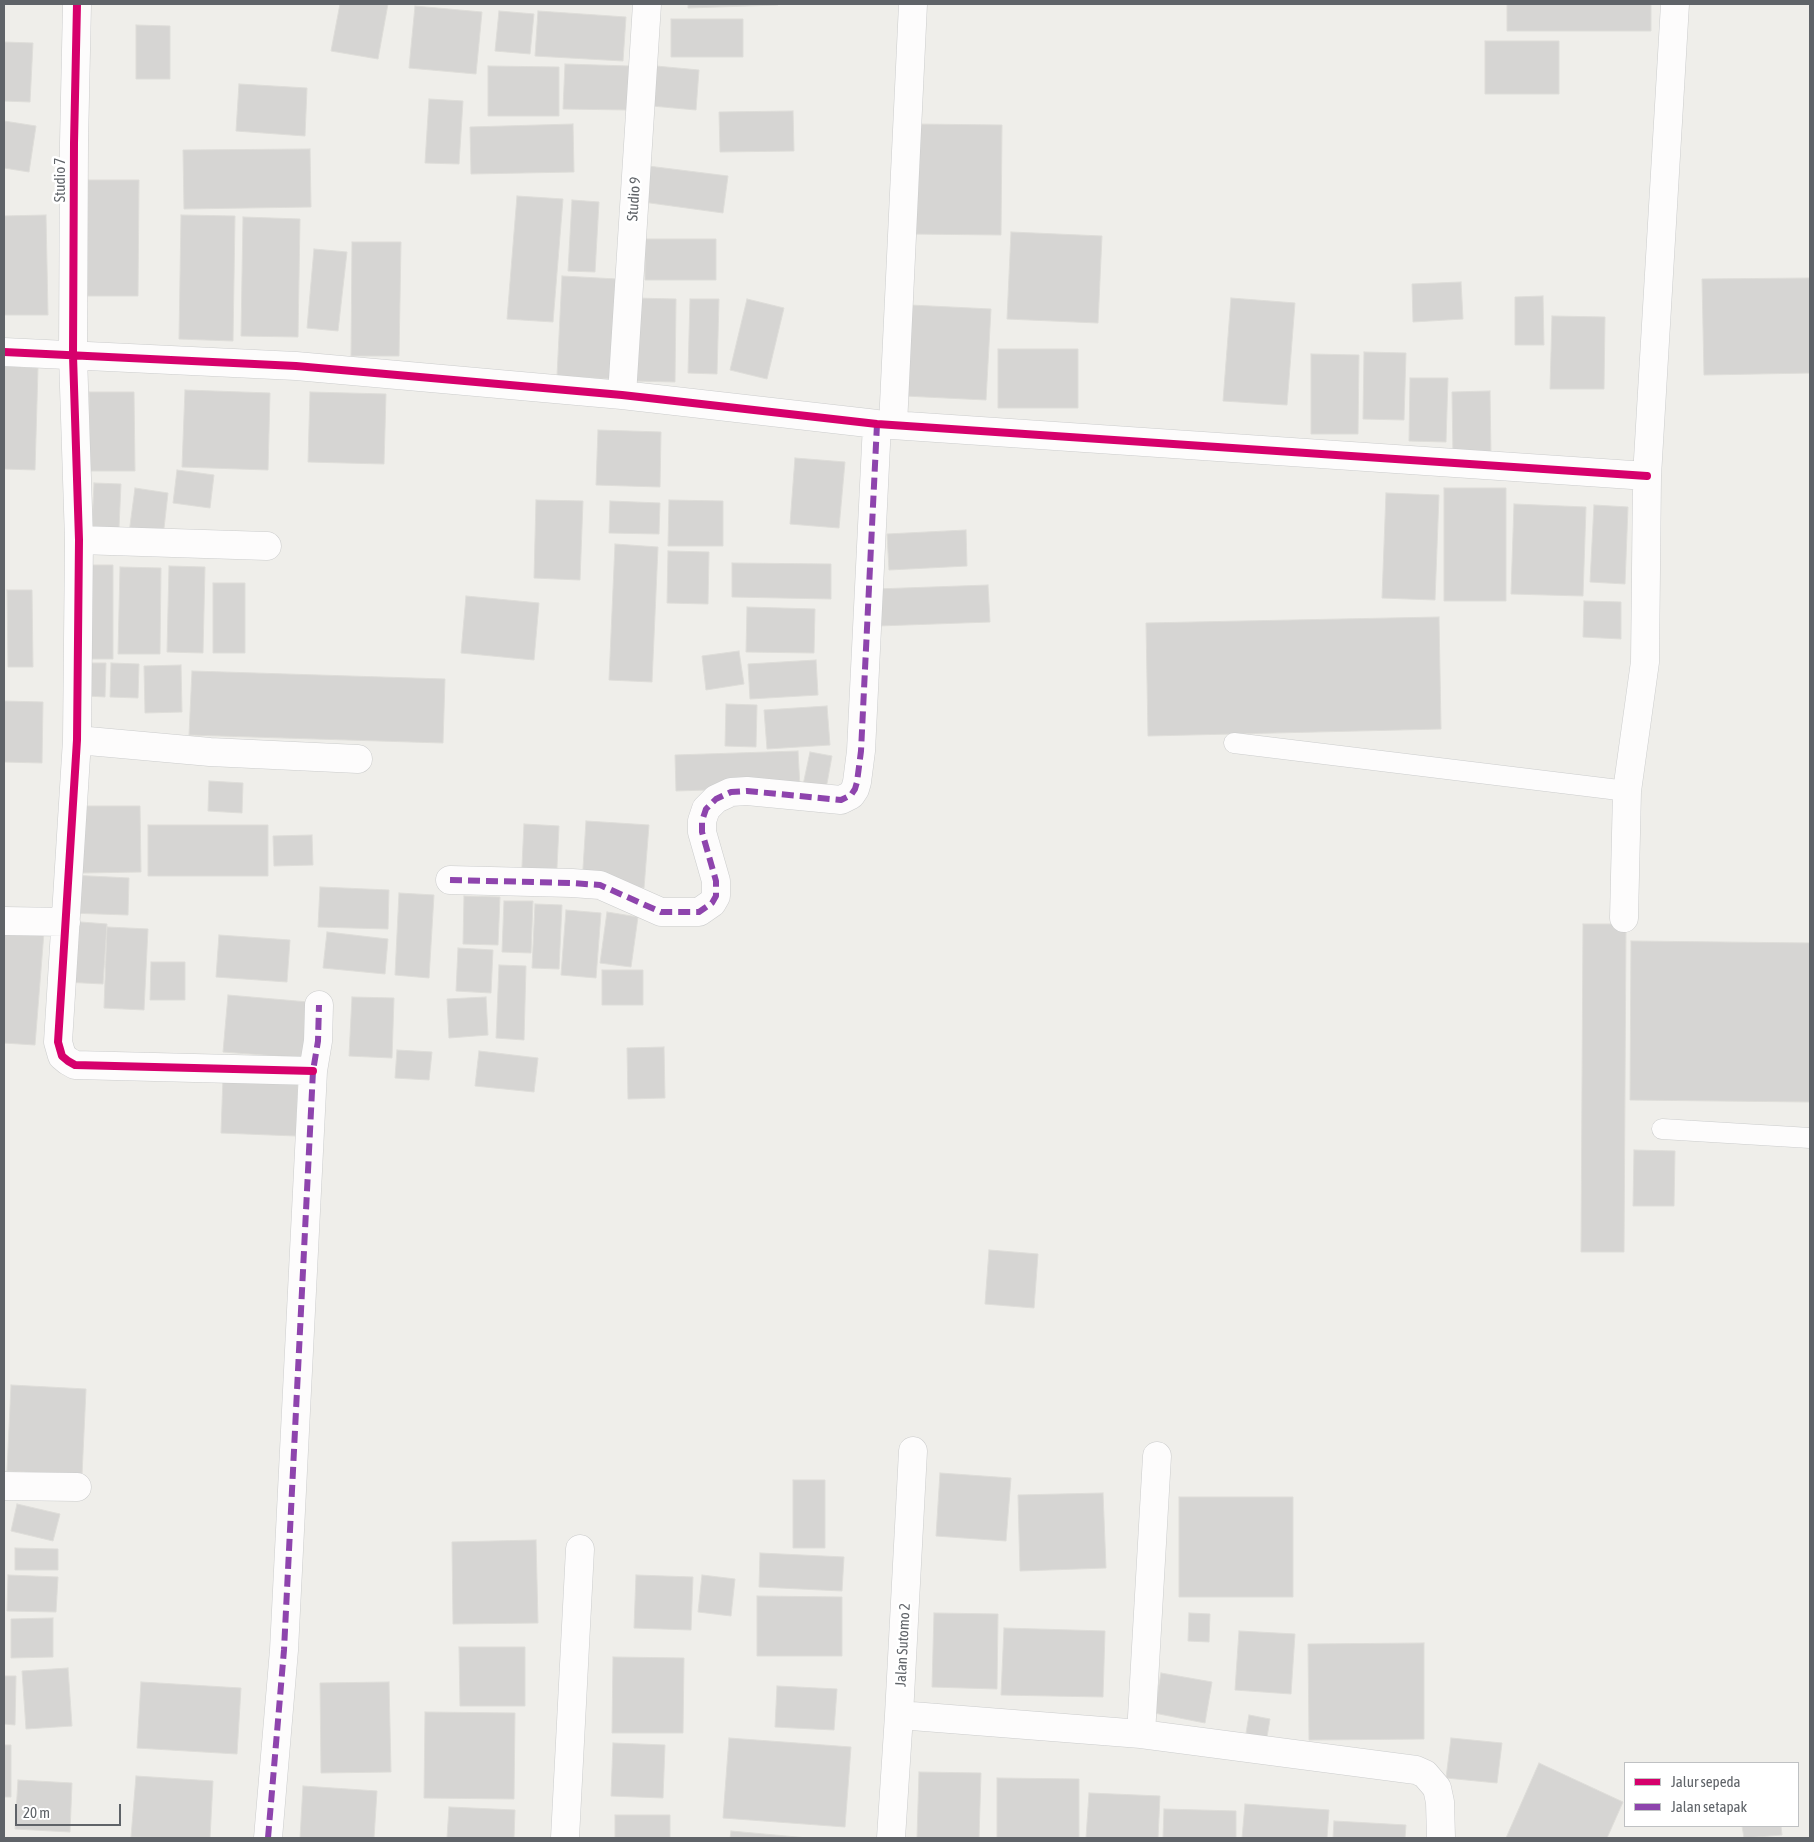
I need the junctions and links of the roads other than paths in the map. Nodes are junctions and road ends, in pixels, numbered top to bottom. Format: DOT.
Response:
graph roads {
  1 [pos="77,4"];
  2 [pos="647,4"];
  3 [pos="913,4"];
  4 [pos="1674,4"];
  5 [pos="4,352"];
  6 [pos="73,356"];
  7 [pos="622,395"];
  8 [pos="885,424"];
  9 [pos="1647,476"];
  10 [pos="79,540"];
  11 [pos="267,546"];
  12 [pos="77,740"];
  13 [pos="1234,743"];
  14 [pos="358,759"];
  15 [pos="1627,791"];
  16 [pos="450,880"];
  17 [pos="1624,918"];
  18 [pos="4,921"];
  19 [pos="66,922"];
  20 [pos="319,1005"];
  21 [pos="312,1071"];
  22 [pos="1662,1129"];
  23 [pos="1810,1138"];
  24 [pos="913,1451"];
  25 [pos="1157,1456"];
  26 [pos="4,1486"];
  27 [pos="78,1487"];
  28 [pos="580,1549"];
  29 [pos="899,1715"];
  30 [pos="1141,1734"];
  31 [pos="268,1838"];
  32 [pos="565,1838"];
  33 [pos="891,1838"];
  34 [pos="1442,1838"];
  1 -- 6 [label="street, Studio 7"];
  2 -- 7 [label="street, Studio 9"];
  3 -- 8 [label="street"];
  4 -- 9 [label="street"];
  5 -- 6 [label="street"];
  6 -- 7 [label="street"];
  6 -- 10 [label="street, Studio 7"];
  7 -- 8 [label="street"];
  8 -- 9 [label="street"];
  8 -- 16 [label="street"];
  9 -- 15 [label="street"];
  10 -- 11 [label="street"];
  10 -- 12 [label="street, Studio 7"];
  12 -- 14 [label="street"];
  12 -- 19 [label="street, Studio 7"];
  13 -- 15 [label="lane"];
  15 -- 17 [label="street"];
  18 -- 19 [label="street"];
  19 -- 21 [label="street, Studio 7"];
  20 -- 21 [label="street"];
  21 -- 31 [label="street"];
  22 -- 23 [label="lane"];
  24 -- 29 [label="street, Jalan Sutomo 2"];
  25 -- 30 [label="street"];
  26 -- 27 [label="street"];
  28 -- 32 [label="street"];
  29 -- 30 [label="street"];
  29 -- 33 [label="street, Jalan Sutomo 2"];
  30 -- 34 [label="street"];
}
